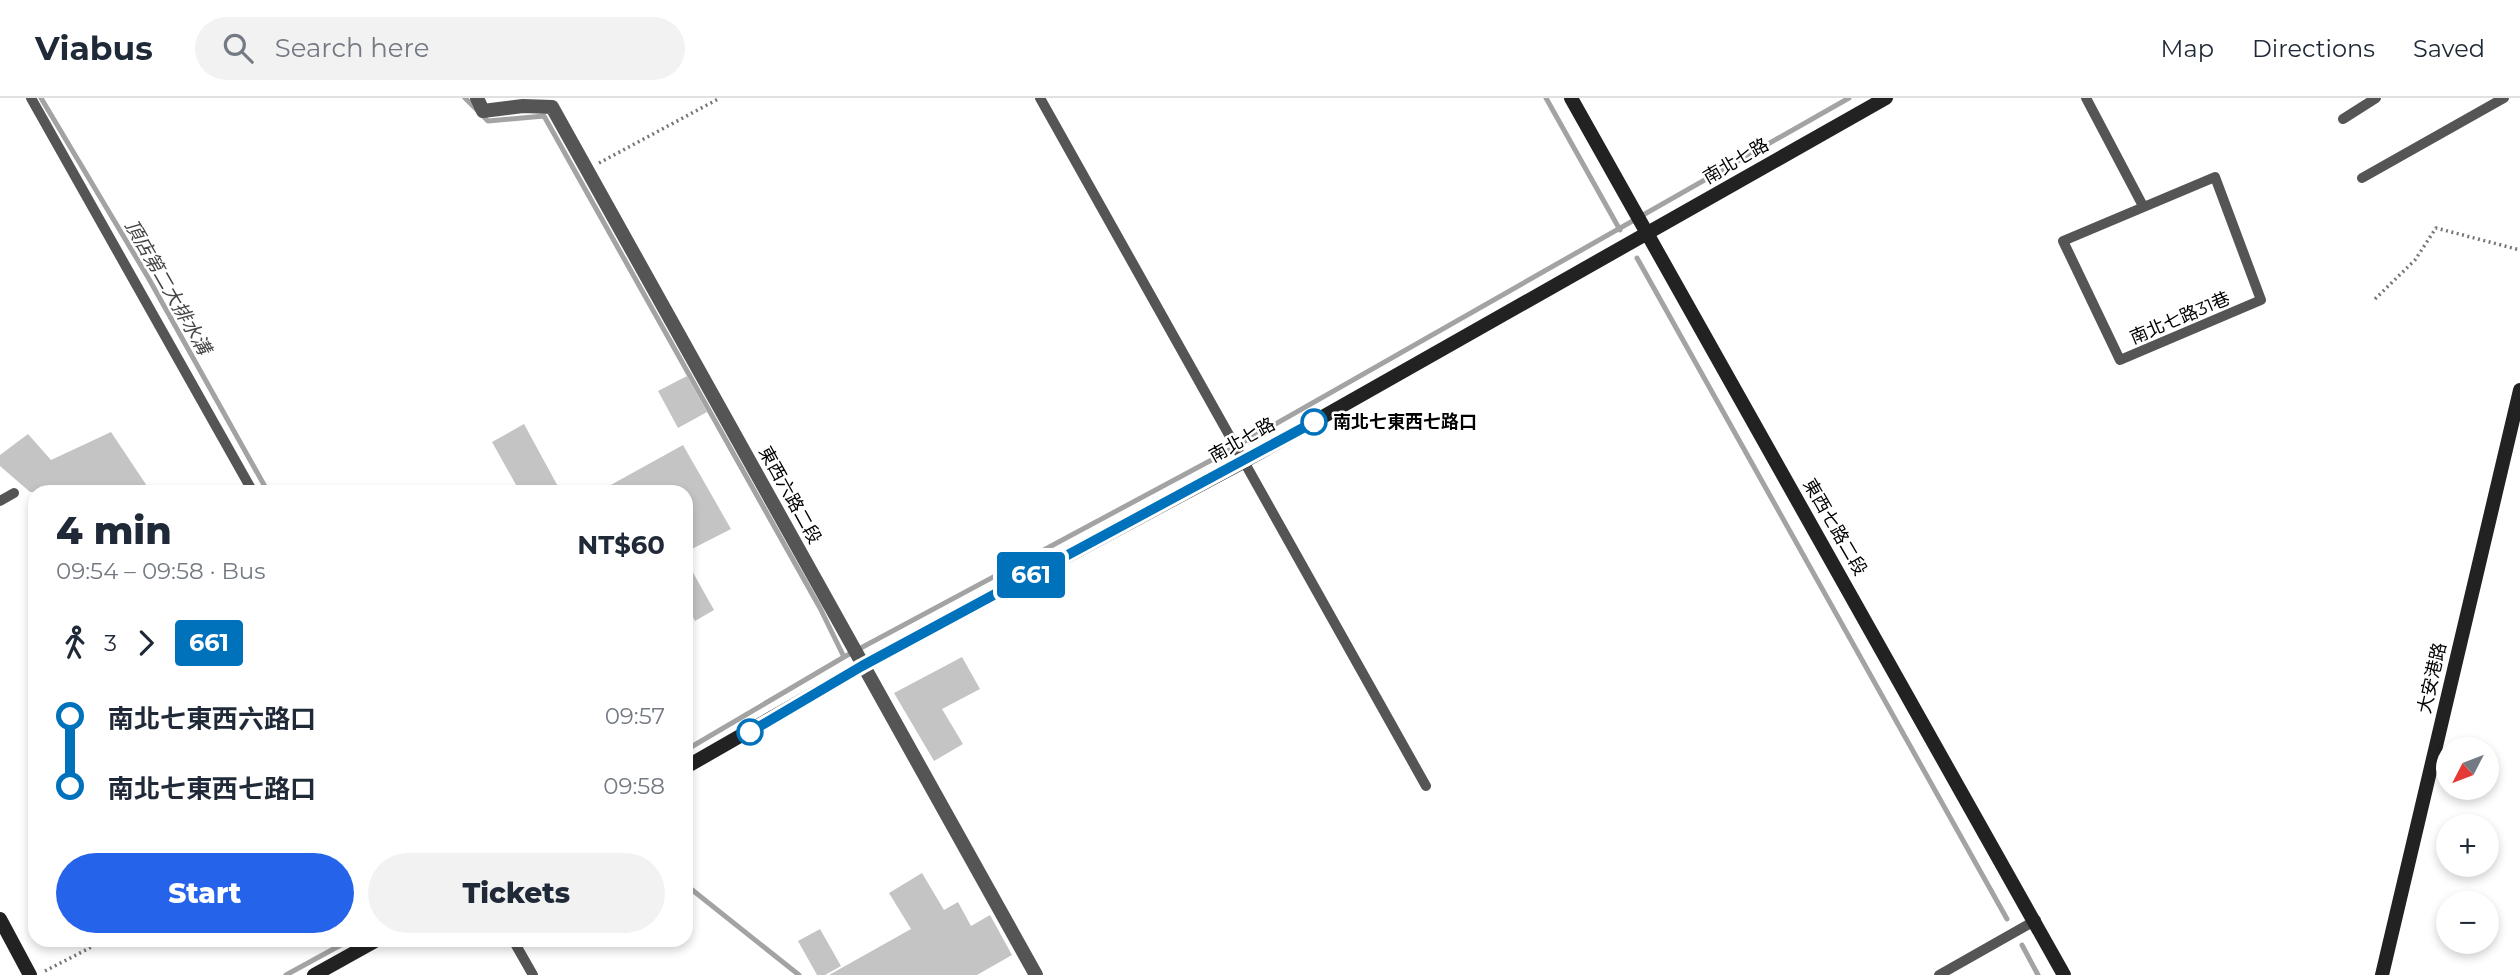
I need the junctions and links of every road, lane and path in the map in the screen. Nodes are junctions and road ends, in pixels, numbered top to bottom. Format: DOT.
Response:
graph roads {
  1 [pos="31,98"];
  2 [pos="477,98"];
  3 [pos="720,98"];
  4 [pos="1040,98"];
  5 [pos="1571,98"];
  6 [pos="1886,98"];
  7 [pos="2086,98"];
  8 [pos="2376,98"];
  9 [pos="2504,98"];
  10 [pos="2343,119"];
  11 [pos="588,169"];
  12 [pos="2362,178"];
  13 [pos="2143,206"];
  14 [pos="1647,234"];
  15 [pos="2520,250"];
  16 [pos="2375,299"];
  17 [pos="2520,390"];
  18 [pos="1243,462"];
  19 [pos="249,485"];
  20 [pos="14,493"];
  21 [pos="0,501"];
  22 [pos="862,666"];
  23 [pos="693,763"];
  24 [pos="1426,786"];
  25 [pos="0,919"];
  26 [pos="2036,920"];
  27 [pos="91,947"];
  28 [pos="364,947"];
  29 [pos="517,947"];
  30 [pos="30,975"];
  31 [pos="36,975"];
  32 [pos="314,975"];
  33 [pos="533,975"];
  34 [pos="1036,975"];
  35 [pos="1939,975"];
  36 [pos="2064,975"];
  37 [pos="2382,975"];
  1 -- 19 [label="lane"];
  2 -- 11 [label="street, 東西六路二段"];
  3 -- 11 [label="path"];
  4 -- 18 [label="lane"];
  5 -- 14 [label="street, 東西七路二段"];
  6 -- 14 [label="street, 南北七路"];
  7 -- 13 [label="lane"];
  8 -- 10 [label="lane"];
  9 -- 12 [label="lane"];
  11 -- 22 [label="street, 東西六路二段"];
  13 -- 13 [label="lane, 南北七路31巷"];
  14 -- 18 [label="street, 南北七路"];
  14 -- 26 [label="street, 東西七路二段"];
  15 -- 16 [label="path"];
  17 -- 37 [label="street, 大安港路"];
  18 -- 22 [label="street, 南北七路"];
  18 -- 24 [label="lane"];
  20 -- 21 [label="lane"];
  22 -- 23 [label="street, 南北七路"];
  22 -- 34 [label="street, 東西六路二段"];
  25 -- 30 [label="street"];
  26 -- 35 [label="lane"];
  26 -- 36 [label="street, 東西七路二段"];
  27 -- 31 [label="path"];
  28 -- 32 [label="street"];
  29 -- 33 [label="lane"];
}
